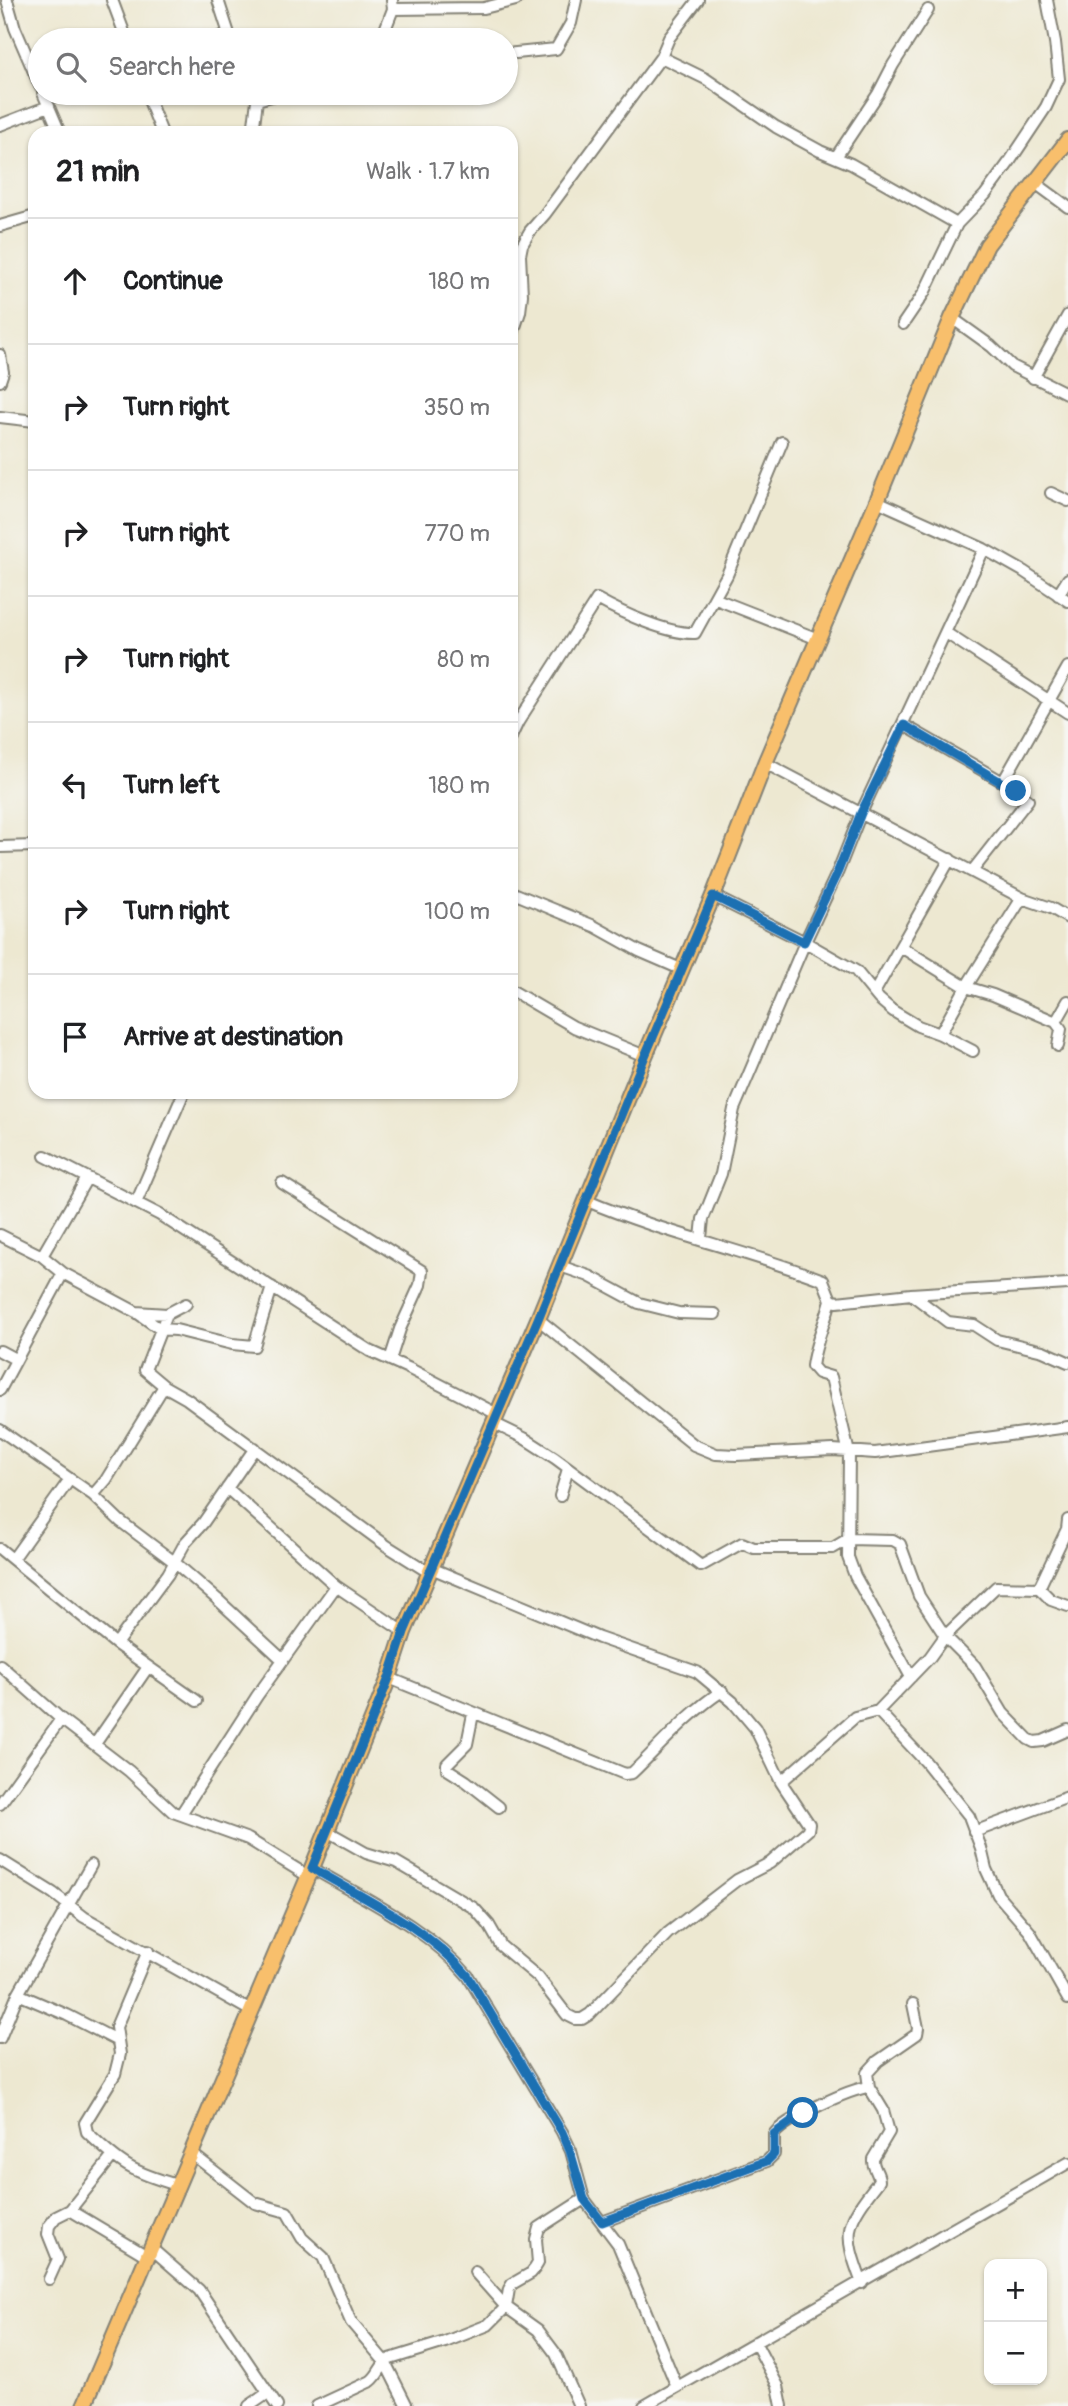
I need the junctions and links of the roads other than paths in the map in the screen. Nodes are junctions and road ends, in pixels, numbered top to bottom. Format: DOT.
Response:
graph roads {
  1 [pos="112,0"];
  2 [pos="218,0"];
  3 [pos="516,0"];
  4 [pos="576,0"];
  5 [pos="698,0"];
  6 [pos="1046,0"];
  7 [pos="5,2"];
  8 [pos="492,2"];
  9 [pos="392,5"];
  10 [pos="928,10"];
  11 [pos="122,28"];
  12 [pos="227,28"];
  13 [pos="384,28"];
  14 [pos="518,53"];
  15 [pos="28,56"];
  16 [pos="661,57"];
  17 [pos="1063,82"];
  18 [pos="151,105"];
  19 [pos="255,105"];
  20 [pos="49,106"];
  21 [pos="0,125"];
  22 [pos="57,126"];
  23 [pos="159,126"];
  24 [pos="254,126"];
  25 [pos="1068,140"];
  26 [pos="836,157"];
  27 [pos="1034,182"];
  28 [pos="1068,207"];
  29 [pos="28,218"];
  30 [pos="957,224"];
  31 [pos="0,226"];
  32 [pos="1068,315"];
  33 [pos="518,318"];
  34 [pos="952,318"];
  35 [pos="903,324"];
  36 [pos="0,355"];
  37 [pos="1,377"];
  38 [pos="1033,378"];
  39 [pos="1068,394"];
  40 [pos="0,417"];
  41 [pos="28,420"];
  42 [pos="782,442"];
  43 [pos="1051,493"];
  44 [pos="1068,501"];
  45 [pos="877,502"];
  46 [pos="984,549"];
  47 [pos="1068,579"];
  48 [pos="1063,598"];
  49 [pos="716,599"];
  50 [pos="946,633"];
  51 [pos="818,639"];
  52 [pos="1068,667"];
  53 [pos="1048,700"];
  54 [pos="1068,713"];
  55 [pos="518,722"];
  56 [pos="904,725"];
  57 [pos="765,763"];
  58 [pos="1003,782"];
  59 [pos="861,813"];
  60 [pos="28,846"];
  61 [pos="0,847"];
  62 [pos="950,859"];
  63 [pos="973,870"];
  64 [pos="518,895"];
  65 [pos="713,896"];
  66 [pos="1022,898"];
  67 [pos="1068,918"];
  68 [pos="804,942"];
  69 [pos="901,947"];
  70 [pos="683,970"];
  71 [pos="966,988"];
  72 [pos="874,993"];
  73 [pos="518,994"];
  74 [pos="1068,1001"];
  75 [pos="1056,1022"];
  76 [pos="940,1034"];
  77 [pos="1058,1046"];
  78 [pos="973,1051"];
  79 [pos="645,1056"];
  80 [pos="181,1099"];
  81 [pos="45,1156"];
  82 [pos="87,1178"];
  83 [pos="282,1183"];
  84 [pos="585,1200"];
  85 [pos="136,1203"];
  86 [pos="0,1235"];
  87 [pos="701,1238"];
  88 [pos="42,1256"];
  89 [pos="560,1266"];
  90 [pos="63,1272"];
  91 [pos="1068,1284"];
  92 [pos="272,1287"];
  93 [pos="911,1294"];
  94 [pos="831,1300"];
  95 [pos="186,1304"];
  96 [pos="136,1312"];
  97 [pos="167,1314"];
  98 [pos="715,1314"];
  99 [pos="538,1319"];
  100 [pos="160,1329"];
  101 [pos="0,1351"];
  102 [pos="15,1359"];
  103 [pos="390,1360"];
  104 [pos="1068,1362"];
  105 [pos="164,1386"];
  106 [pos="0,1390"];
  107 [pos="495,1419"];
  108 [pos="1068,1427"];
  109 [pos="0,1430"];
  110 [pos="255,1448"];
  111 [pos="849,1452"];
  112 [pos="568,1469"];
  113 [pos="69,1479"];
  114 [pos="227,1488"];
  115 [pos="93,1495"];
  116 [pos="560,1496"];
  117 [pos="1068,1526"];
  118 [pos="848,1539"];
  119 [pos="0,1549"];
  120 [pos="13,1559"];
  121 [pos="173,1561"];
  122 [pos="431,1570"];
  123 [pos="336,1586"];
  124 [pos="1039,1588"];
  125 [pos="1068,1606"];
  126 [pos="404,1632"];
  127 [pos="945,1636"];
  128 [pos="116,1644"];
  129 [pos="283,1660"];
  130 [pos="0,1665"];
  131 [pos="148,1667"];
  132 [pos="911,1677"];
  133 [pos="389,1678"];
  134 [pos="722,1692"];
  135 [pos="197,1701"];
  136 [pos="878,1711"];
  137 [pos="473,1714"];
  138 [pos="61,1719"];
  139 [pos="1068,1730"];
  140 [pos="95,1744"];
  141 [pos="781,1782"];
  142 [pos="1068,1797"];
  143 [pos="0,1804"];
  144 [pos="499,1807"];
  145 [pos="181,1814"];
  146 [pos="327,1831"];
  147 [pos="975,1832"];
  148 [pos="0,1860"];
  149 [pos="91,1865"];
  150 [pos="310,1872"];
  151 [pos="67,1904"];
  152 [pos="148,1951"];
  153 [pos="18,1994"];
  154 [pos="1068,1999"];
  155 [pos="913,2004"];
  156 [pos="251,2011"];
  157 [pos="0,2038"];
  158 [pos="118,2041"];
  159 [pos="869,2087"];
  160 [pos="191,2154"];
  161 [pos="112,2157"];
  162 [pos="1068,2164"];
  163 [pos="177,2185"];
  164 [pos="584,2199"];
  165 [pos="70,2210"];
  166 [pos="602,2222"];
  167 [pos="149,2252"];
  168 [pos="475,2272"];
  169 [pos="49,2279"];
  170 [pos="862,2283"];
  171 [pos="506,2307"];
  172 [pos="755,2342"];
  173 [pos="385,2362"];
  174 [pos="677,2387"];
  175 [pos="268,2393"];
  176 [pos="86,2405"];
  177 [pos="249,2406"];
  178 [pos="276,2406"];
  179 [pos="317,2406"];
  180 [pos="407,2406"];
  181 [pos="579,2406"];
  182 [pos="645,2406"];
  183 [pos="782,2406"];
  1 -- 11 [label="street"];
  2 -- 12 [label="street"];
  3 -- 8 [label="street"];
  4 -- 14 [label="street"];
  5 -- 16 [label="street"];
  6 -- 17 [label="street"];
  7 -- 15 [label="street"];
  8 -- 9 [label="street"];
  9 -- 13 [label="street"];
  10 -- 26 [label="street"];
  16 -- 26 [label="street"];
  16 -- 33 [label="street"];
  17 -- 30 [label="street"];
  18 -- 23 [label="street"];
  19 -- 24 [label="street"];
  20 -- 21 [label="street"];
  20 -- 22 [label="street"];
  25 -- 27 [label="main road"];
  26 -- 30 [label="street"];
  27 -- 28 [label="street"];
  27 -- 34 [label="main road"];
  29 -- 31 [label="street"];
  30 -- 35 [label="street"];
  32 -- 38 [label="street"];
  34 -- 38 [label="street"];
  34 -- 45 [label="main road"];
  36 -- 37 [label="street"];
  38 -- 39 [label="street"];
  40 -- 41 [label="street"];
  42 -- 49 [label="street"];
  43 -- 44 [label="street"];
  45 -- 46 [label="street"];
  45 -- 51 [label="main road"];
  46 -- 48 [label="street"];
  46 -- 50 [label="street"];
  47 -- 48 [label="street"];
  49 -- 51 [label="street"];
  49 -- 55 [label="street"];
  50 -- 53 [label="street"];
  50 -- 56 [label="street"];
  51 -- 57 [label="main road"];
  52 -- 53 [label="street"];
  53 -- 54 [label="street"];
  53 -- 58 [label="street"];
  56 -- 58 [label="street"];
  56 -- 59 [label="street"];
  57 -- 59 [label="street"];
  57 -- 65 [label="main road"];
  58 -- 63 [label="street"];
  59 -- 62 [label="street"];
  59 -- 68 [label="street"];
  60 -- 61 [label="street"];
  62 -- 63 [label="street"];
  62 -- 69 [label="street"];
  63 -- 66 [label="street"];
  64 -- 70 [label="street"];
  65 -- 68 [label="street"];
  65 -- 70 [label="main road"];
  66 -- 67 [label="street"];
  66 -- 71 [label="street"];
  68 -- 72 [label="street"];
  68 -- 87 [label="street"];
  69 -- 71 [label="street"];
  69 -- 72 [label="street"];
  70 -- 79 [label="main road"];
  71 -- 75 [label="street"];
  71 -- 76 [label="street"];
  72 -- 76 [label="street"];
  73 -- 79 [label="street"];
  74 -- 75 [label="street"];
  75 -- 77 [label="street"];
  76 -- 78 [label="street"];
  79 -- 84 [label="main road"];
  80 -- 85 [label="street"];
  81 -- 82 [label="street"];
  82 -- 85 [label="street"];
  82 -- 88 [label="street"];
  83 -- 103 [label="street"];
  84 -- 87 [label="street"];
  84 -- 89 [label="main road"];
  85 -- 92 [label="street"];
  86 -- 88 [label="street"];
  87 -- 94 [label="street"];
  88 -- 90 [label="street"];
  89 -- 98 [label="street"];
  89 -- 99 [label="main road"];
  90 -- 96 [label="street"];
  90 -- 102 [label="street"];
  91 -- 93 [label="street"];
  92 -- 100 [label="street"];
  92 -- 103 [label="street"];
  93 -- 94 [label="street"];
  93 -- 104 [label="street"];
  94 -- 111 [label="street"];
  95 -- 97 [label="street"];
  96 -- 97 [label="street"];
  96 -- 100 [label="street"];
  97 -- 100 [label="street"];
  99 -- 107 [label="main road"];
  99 -- 111 [label="street"];
  100 -- 105 [label="street"];
  101 -- 102 [label="street"];
  102 -- 106 [label="street"];
  103 -- 107 [label="street"];
  105 -- 110 [label="street"];
  105 -- 115 [label="street"];
  107 -- 112 [label="street"];
  107 -- 122 [label="main road"];
  108 -- 111 [label="street"];
  109 -- 113 [label="street"];
  110 -- 114 [label="street"];
  110 -- 122 [label="street"];
  111 -- 118 [label="street"];
  112 -- 116 [label="street"];
  112 -- 118 [label="street"];
  113 -- 115 [label="street"];
  113 -- 120 [label="street"];
  114 -- 121 [label="street"];
  114 -- 123 [label="street"];
  115 -- 121 [label="street"];
  117 -- 124 [label="street"];
  118 -- 127 [label="street"];
  118 -- 132 [label="street"];
  119 -- 120 [label="street"];
  120 -- 128 [label="street"];
  121 -- 128 [label="street"];
  121 -- 129 [label="street"];
  122 -- 126 [label="main road"];
  122 -- 134 [label="street"];
  123 -- 126 [label="street"];
  123 -- 129 [label="street"];
  124 -- 125 [label="street"];
  124 -- 127 [label="street"];
  126 -- 133 [label="main road"];
  127 -- 132 [label="street"];
  127 -- 139 [label="street"];
  128 -- 131 [label="street"];
  129 -- 145 [label="street"];
  130 -- 138 [label="street"];
  131 -- 135 [label="street"];
  131 -- 140 [label="street"];
  132 -- 136 [label="street"];
  133 -- 137 [label="street"];
  133 -- 146 [label="main road"];
  134 -- 137 [label="street"];
  134 -- 141 [label="street"];
  136 -- 141 [label="street"];
  136 -- 147 [label="street"];
  137 -- 144 [label="street"];
  138 -- 140 [label="street"];
  138 -- 143 [label="street"];
  140 -- 145 [label="street"];
  141 -- 146 [label="street"];
  142 -- 147 [label="street"];
  145 -- 150 [label="street"];
  146 -- 150 [label="main road"];
  147 -- 154 [label="street"];
  148 -- 151 [label="street"];
  149 -- 151 [label="street"];
  150 -- 156 [label="main road"];
  150 -- 164 [label="street"];
  151 -- 152 [label="street"];
  151 -- 153 [label="street"];
  152 -- 156 [label="street"];
  152 -- 158 [label="street"];
  153 -- 157 [label="street"];
  153 -- 158 [label="street"];
  155 -- 159 [label="street"];
  156 -- 160 [label="main road"];
  158 -- 161 [label="street"];
  159 -- 166 [label="street"];
  159 -- 170 [label="street"];
  160 -- 163 [label="main road"];
  160 -- 173 [label="street"];
  161 -- 163 [label="street"];
  161 -- 165 [label="street"];
  162 -- 170 [label="street"];
  163 -- 167 [label="main road"];
  164 -- 166 [label="street"];
  164 -- 171 [label="street"];
  165 -- 167 [label="street"];
  165 -- 169 [label="street"];
  166 -- 174 [label="street"];
  167 -- 175 [label="street"];
  167 -- 176 [label="main road"];
  168 -- 171 [label="street"];
  170 -- 172 [label="street"];
  171 -- 173 [label="street"];
  171 -- 181 [label="street"];
  172 -- 174 [label="street"];
  172 -- 183 [label="street"];
  173 -- 179 [label="street"];
  173 -- 180 [label="street"];
  174 -- 182 [label="street"];
  175 -- 177 [label="street"];
  175 -- 178 [label="street"];
}
